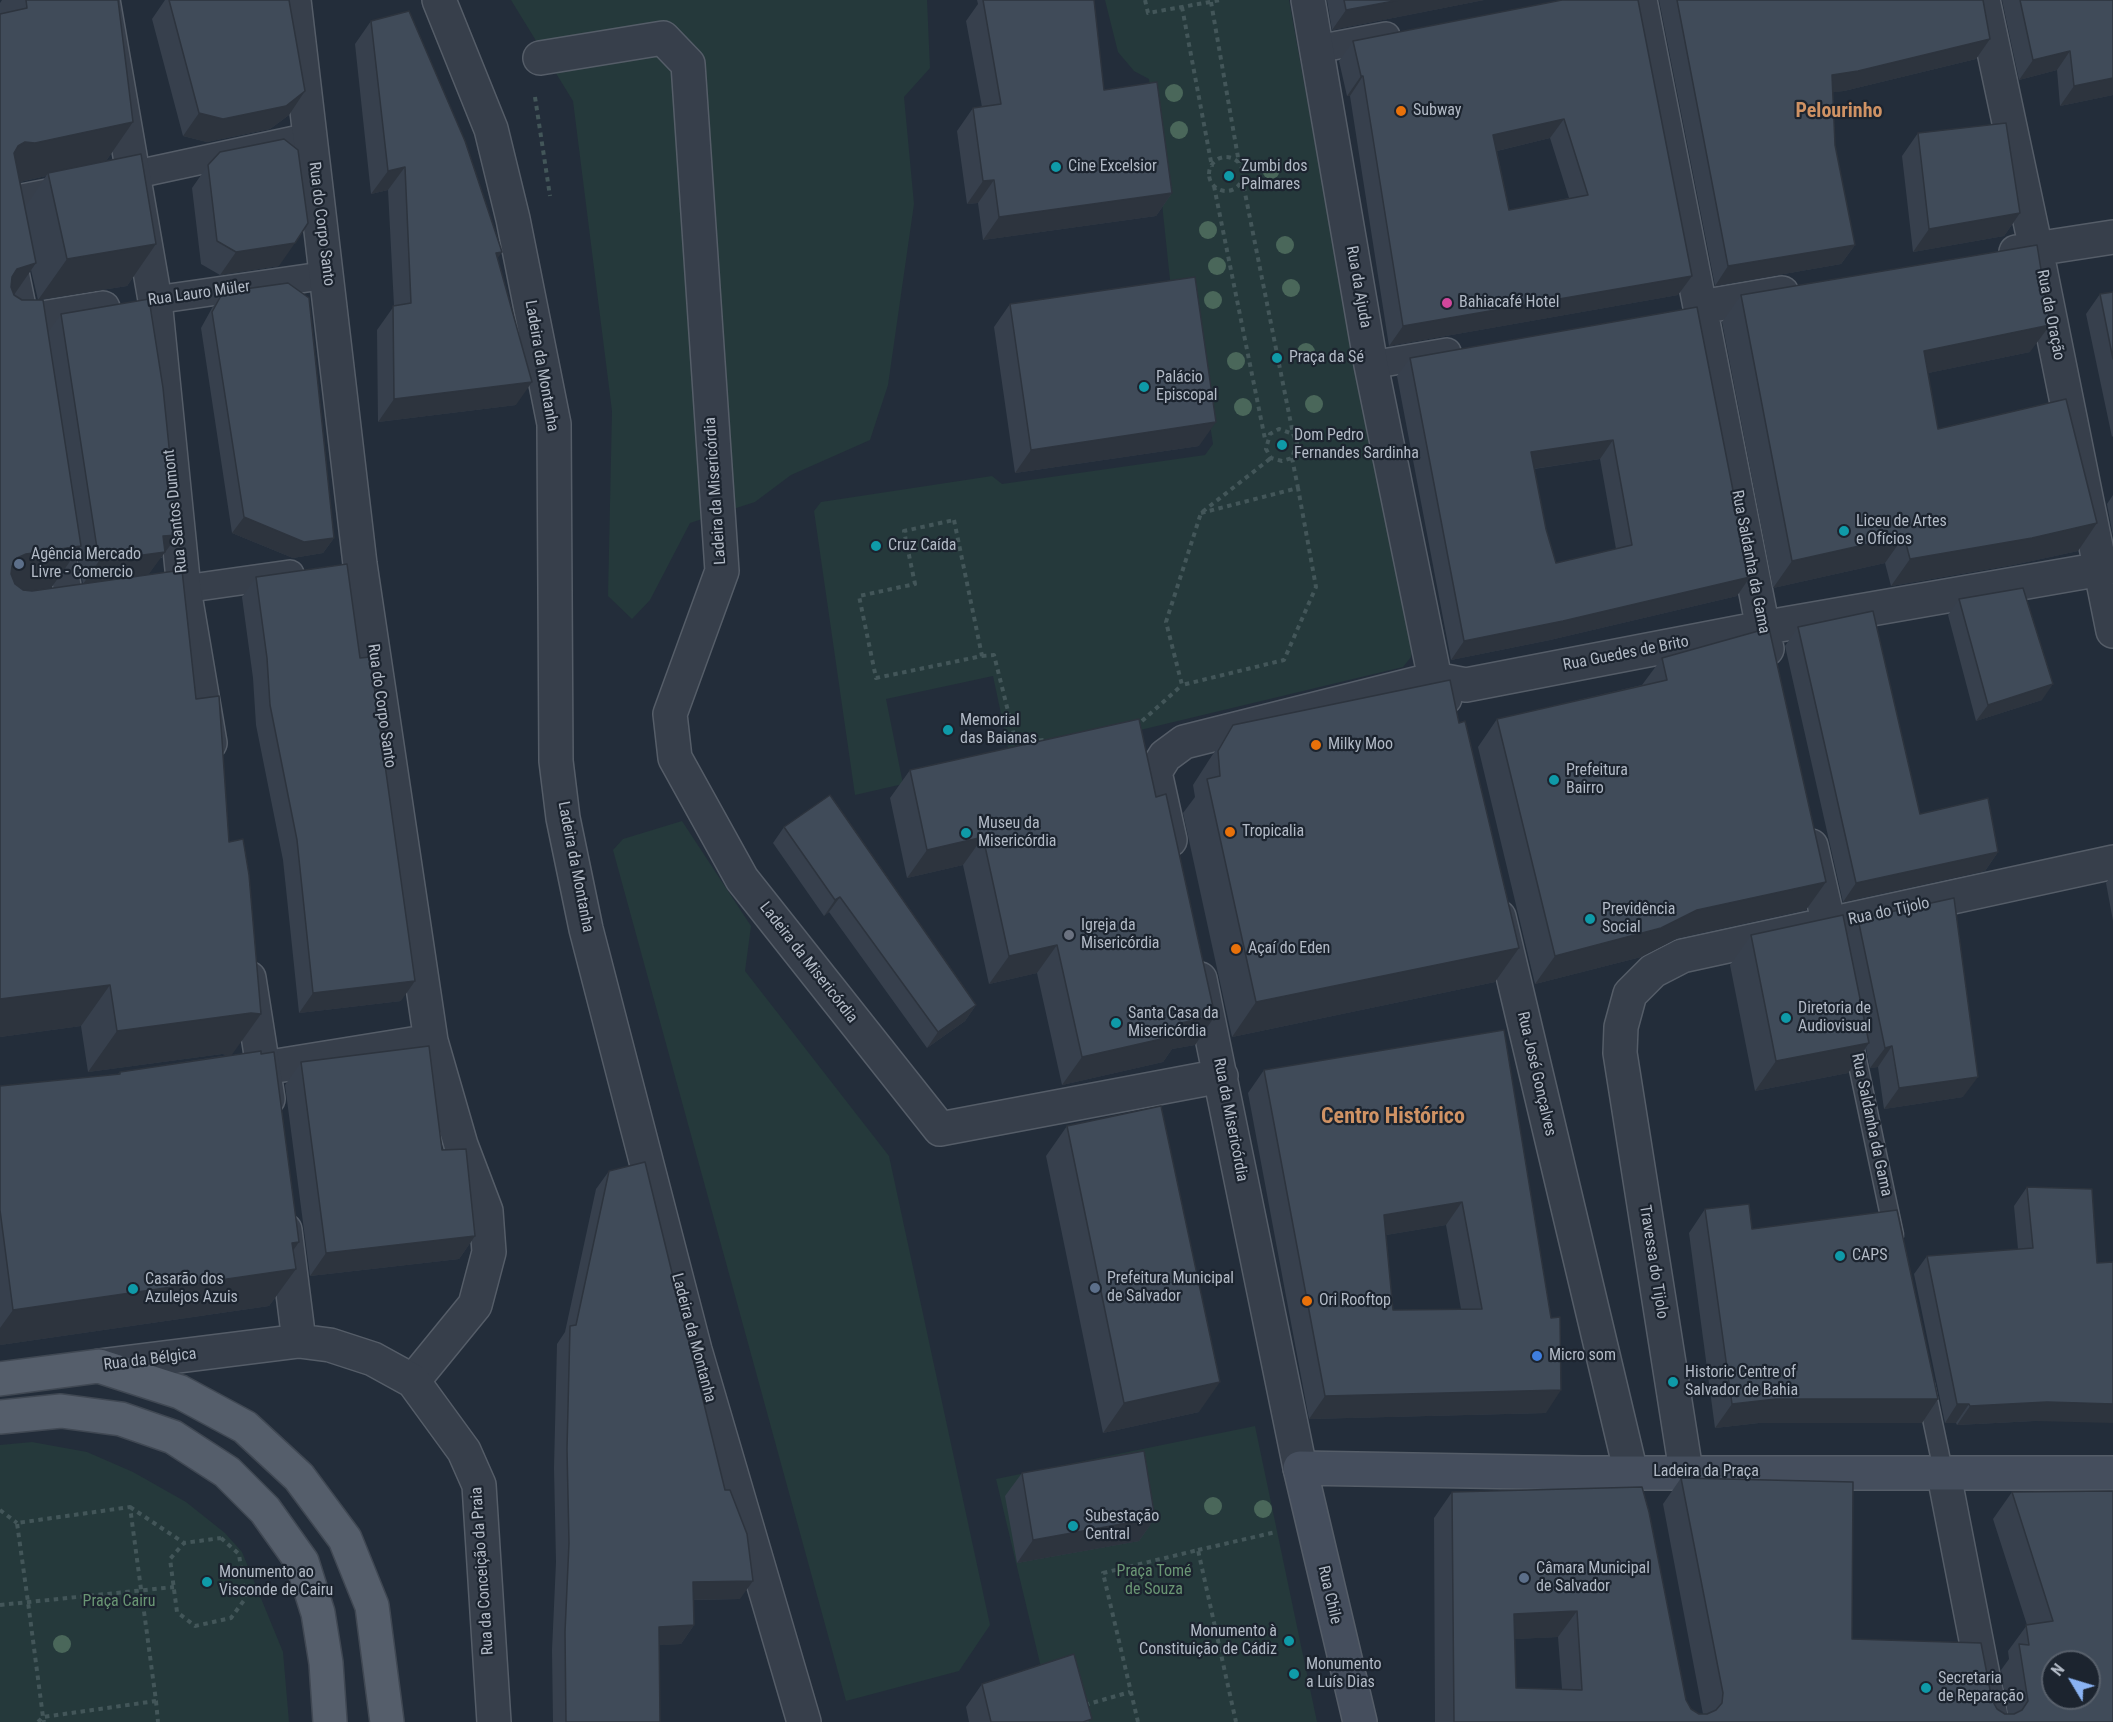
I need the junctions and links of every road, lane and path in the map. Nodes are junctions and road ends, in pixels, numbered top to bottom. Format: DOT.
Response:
graph roads {
  1 [pos="103,0"];
  2 [pos="294,0"];
  3 [pos="439,0"];
  4 [pos="1145,0"];
  5 [pos="1221,0"];
  6 [pos="1308,0"];
  7 [pos="1640,0"];
  8 [pos="1983,0"];
  9 [pos="1211,2"];
  10 [pos="1182,7"];
  11 [pos="1407,32"];
  12 [pos="1317,50"];
  13 [pos="540,58"];
  14 [pos="309,137"];
  15 [pos="1239,163"];
  16 [pos="1212,166"];
  17 [pos="135,175"];
  18 [pos="1242,178"];
  19 [pos="1214,186"];
  20 [pos="0,200"];
  21 [pos="2113,237"];
  22 [pos="2036,249"];
  23 [pos="1990,257"];
  24 [pos="328,275"];
  25 [pos="1816,287"];
  26 [pos="155,300"];
  27 [pos="1689,309"];
  28 [pos="13,322"];
  29 [pos="1477,346"];
  30 [pos="1371,365"];
  31 [pos="33,366"];
  32 [pos="1293,434"];
  33 [pos="1266,443"];
  34 [pos="1272,458"];
  35 [pos="1292,458"];
  36 [pos="1298,488"];
  37 [pos="1201,513"];
  38 [pos="56,514"];
  39 [pos="337,567"];
  40 [pos="2107,568"];
  41 [pos="184,589"];
  42 [pos="150,594"];
  43 [pos="104,601"];
  44 [pos="70,606"];
  45 [pos="35,610"];
  46 [pos="1762,628"];
  47 [pos="2113,631"];
  48 [pos="982,656"];
  49 [pos="1773,674"];
  50 [pos="1435,679"];
  51 [pos="1182,685"];
  52 [pos="1137,726"];
  53 [pos="1454,730"];
  54 [pos="1051,740"];
  55 [pos="215,776"];
  56 [pos="1803,811"];
  57 [pos="2113,862"];
  58 [pos="1176,866"];
  59 [pos="1493,892"];
  60 [pos="1830,931"];
  61 [pos="1193,948"];
  62 [pos="244,951"];
  63 [pos="1849,1019"];
  64 [pos="431,1041"];
  65 [pos="1620,1053"];
  66 [pos="264,1068"];
  67 [pos="1221,1076"];
  68 [pos="271,1127"];
  69 [pos="281,1199"];
  70 [pos="1898,1253"];
  71 [pos="299,1341"];
  72 [pos="99,1366"];
  73 [pos="1922,1370"];
  74 [pos="0,1379"];
  75 [pos="412,1382"];
  76 [pos="0,1417"];
  77 [pos="1300,1468"];
  78 [pos="1686,1471"];
  79 [pos="2113,1473"];
  80 [pos="1944,1475"];
  81 [pos="1635,1488"];
  82 [pos="130,1507"];
  83 [pos="0,1510"];
  84 [pos="16,1523"];
  85 [pos="1284,1530"];
  86 [pos="184,1543"];
  87 [pos="1198,1550"];
  88 [pos="174,1587"];
  89 [pos="141,1591"];
  90 [pos="28,1602"];
  91 [pos="0,1605"];
  92 [pos="1130,1692"];
  93 [pos="156,1701"];
  94 [pos="1076,1707"];
  95 [pos="44,1720"];
  96 [pos="38,1722"];
  97 [pos="158,1722"];
  98 [pos="330,1722"];
  99 [pos="387,1722"];
  100 [pos="494,1722"];
  101 [pos="804,1722"];
  102 [pos="1138,1722"];
  103 [pos="1236,1722"];
  104 [pos="1360,1722"];
  105 [pos="1992,1722"];
  1 -- 17 [label="street, Rua Santos Dumont"];
  2 -- 14 [label="street, Rua do Corpo Santo"];
  3 -- 101 [label="street, Ladeira da Montanha"];
  4 -- 10 [label="path"];
  5 -- 9 [label="path"];
  6 -- 12 [label="street, Rua da Ajuda"];
  7 -- 27 [label="street, Rua Saldanha da Gama"];
  8 -- 22 [label="street, Rua da Oração"];
  9 -- 10 [label="path"];
  9 -- 15 [label="path"];
  10 -- 16 [label="path"];
  11 -- 12 [label="street"];
  12 -- 30 [label="street, Rua da Ajuda"];
  13 -- 67 [label="street, Ladeira da Misericórdia"];
  14 -- 17 [label="street"];
  14 -- 24 [label="street, Rua do Corpo Santo"];
  15 -- 16 [label="path"];
  15 -- 18 [label="path"];
  16 -- 19 [label="path"];
  17 -- 20 [label="street"];
  17 -- 26 [label="street, Rua Santos Dumont"];
  18 -- 19 [label="path"];
  18 -- 32 [label="path"];
  19 -- 33 [label="path"];
  20 -- 28 [label="street"];
  21 -- 22 [label="street"];
  22 -- 23 [label="street"];
  22 -- 40 [label="street, Rua da Oração"];
  24 -- 26 [label="street, Rua Lauro Müler"];
  24 -- 39 [label="street, Rua do Corpo Santo"];
  25 -- 27 [label="street"];
  26 -- 28 [label="street, Rua Lauro Müler"];
  26 -- 41 [label="street, Rua Santos Dumont"];
  27 -- 46 [label="street, Rua Saldanha da Gama"];
  28 -- 31 [label="street"];
  29 -- 30 [label="street"];
  30 -- 50 [label="street, Rua da Ajuda"];
  32 -- 33 [label="path"];
  32 -- 35 [label="path"];
  33 -- 34 [label="path"];
  34 -- 35 [label="path"];
  34 -- 37 [label="path"];
  35 -- 36 [label="path"];
  36 -- 37 [label="path"];
  36 -- 51 [label="path"];
  37 -- 51 [label="path"];
  38 -- 44 [label="street"];
  39 -- 41 [label="street"];
  39 -- 64 [label="street, Rua do Corpo Santo"];
  40 -- 46 [label="street, Rua Guedes de Brito"];
  40 -- 47 [label="street, Rua da Oração"];
  41 -- 42 [label="street"];
  41 -- 55 [label="street, Rua Santos Dumont"];
  43 -- 44 [label="street"];
  44 -- 45 [label="street"];
  46 -- 49 [label="street, Rua Saldanha da Gama"];
  46 -- 50 [label="street, Rua Guedes de Brito"];
  48 -- 48 [label="path"];
  48 -- 54 [label="path"];
  50 -- 53 [label="street"];
  50 -- 58 [label="street, Rua Guedes de Brito"];
  51 -- 52 [label="path"];
  56 -- 60 [label="street"];
  57 -- 60 [label="street, Rua do Tijolo"];
  59 -- 81 [label="street, Rua José Gonçalves"];
  60 -- 65 [label="street, Rua do Tijolo"];
  61 -- 67 [label="street, Rua da Misericórdia"];
  62 -- 66 [label="street"];
  63 -- 70 [label="lane, Rua Saldanha da Gama"];
  64 -- 66 [label="street"];
  64 -- 75 [label="street, Rua do Corpo Santo"];
  65 -- 78 [label="street, Travessa do Tijolo"];
  66 -- 68 [label="street"];
  67 -- 77 [label="street, Rua da Misericórdia"];
  69 -- 71 [label="street"];
  71 -- 72 [label="street, Rua da Bélgica"];
  71 -- 75 [label="street, Rua da Conceição da Praia"];
  72 -- 74 [label="main road, Rua da Bélgica"];
  72 -- 99 [label="main road"];
  73 -- 80 [label="lane"];
  75 -- 100 [label="street, Rua da Conceição da Praia"];
  76 -- 98 [label="main road"];
  77 -- 81 [label="main road, Ladeira da Praça"];
  77 -- 104 [label="main road, Rua Chile"];
  78 -- 80 [label="main road, Ladeira da Praça"];
  78 -- 81 [label="main road, Ladeira da Praça"];
  79 -- 80 [label="main road, Ladeira da Praça"];
  80 -- 105 [label="street"];
  82 -- 84 [label="path"];
  82 -- 86 [label="path"];
  82 -- 89 [label="path"];
  83 -- 84 [label="path"];
  84 -- 90 [label="path"];
  85 -- 87 [label="path"];
  86 -- 88 [label="path"];
  86 -- 88 [label="path"];
  87 -- 92 [label="path"];
  87 -- 103 [label="path"];
  88 -- 89 [label="path"];
  89 -- 90 [label="path"];
  89 -- 93 [label="path"];
  90 -- 91 [label="path"];
  90 -- 95 [label="path"];
  92 -- 94 [label="path"];
  92 -- 102 [label="path"];
  93 -- 95 [label="path"];
  93 -- 97 [label="path"];
  95 -- 96 [label="path"];
}
